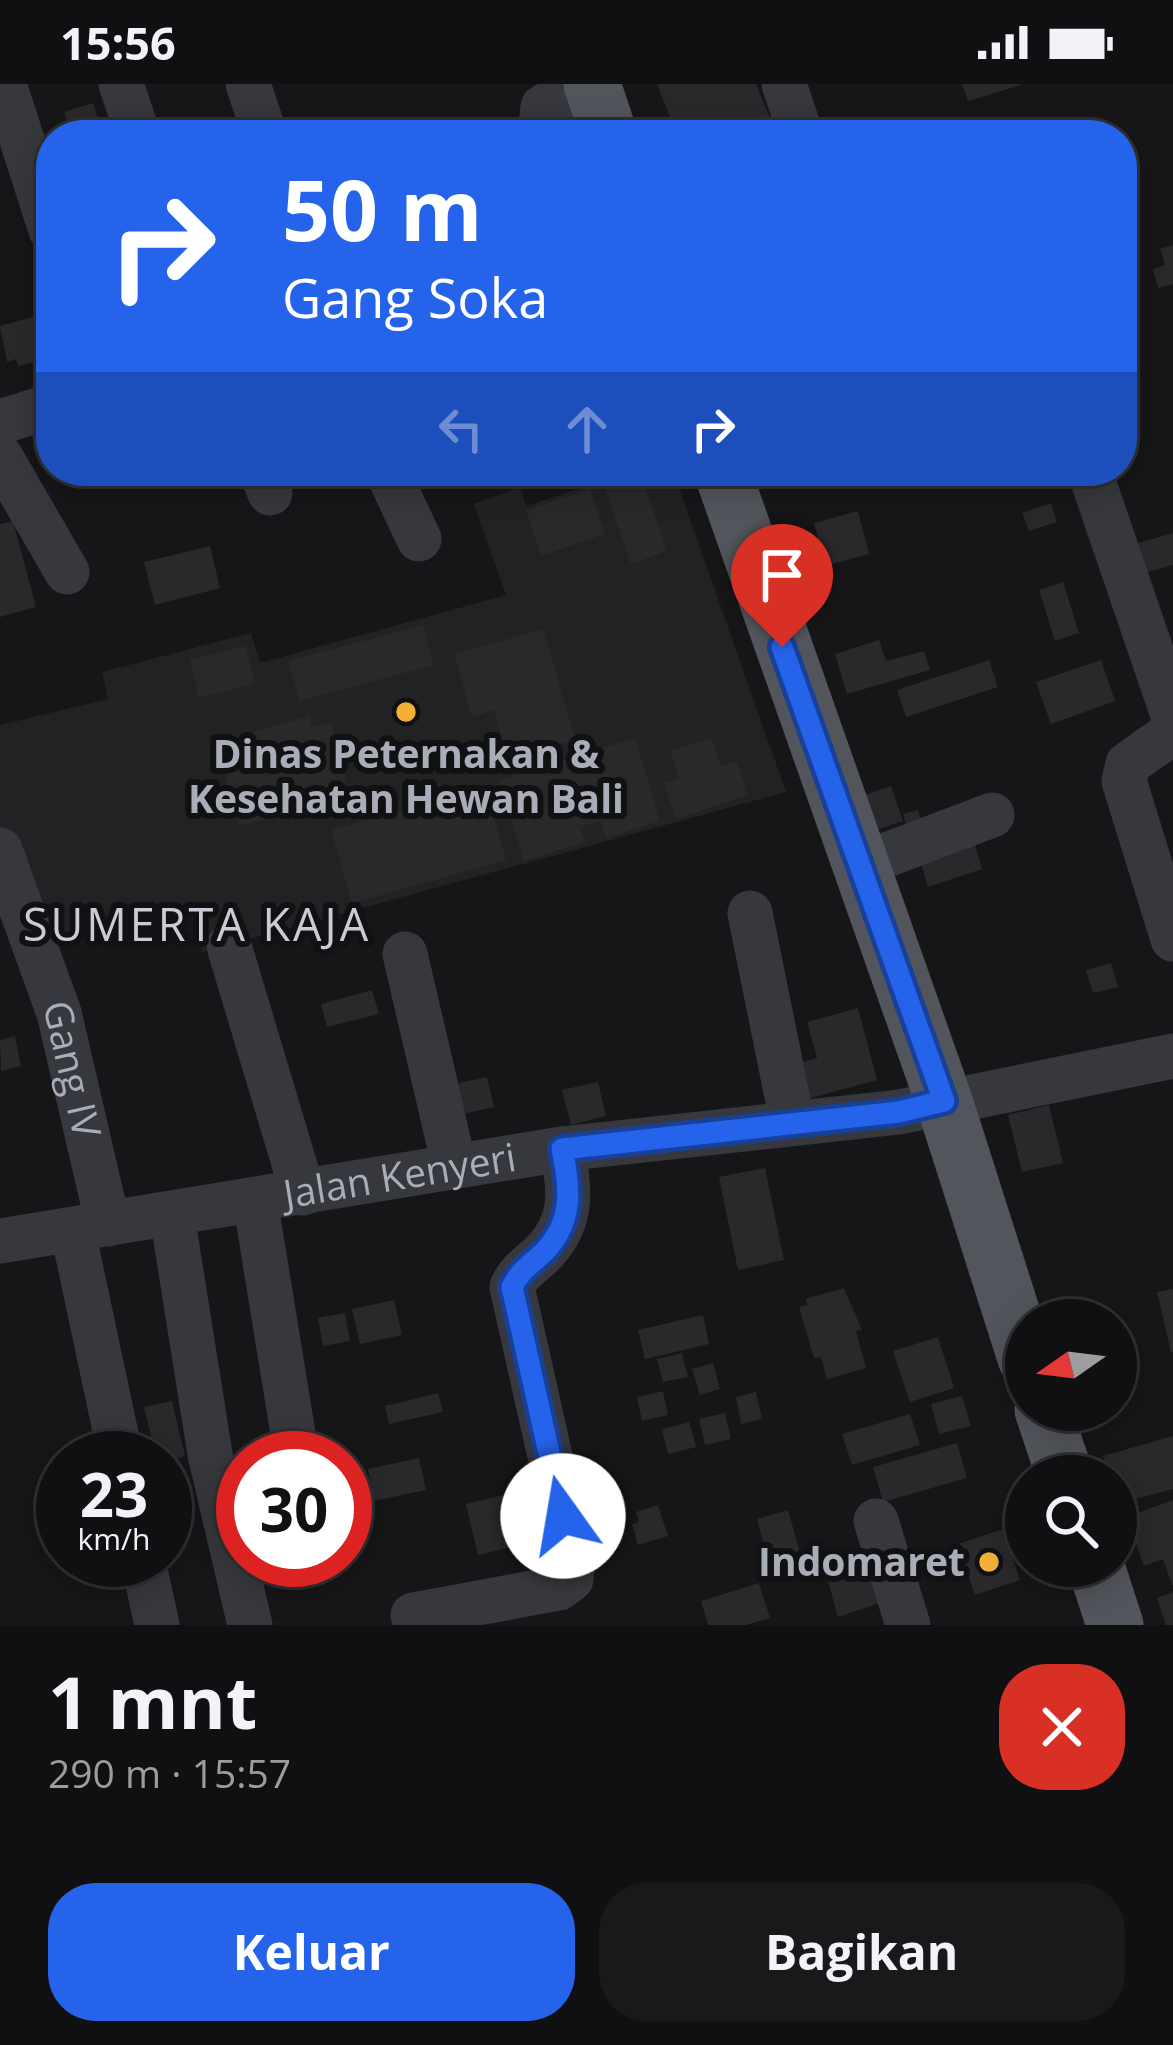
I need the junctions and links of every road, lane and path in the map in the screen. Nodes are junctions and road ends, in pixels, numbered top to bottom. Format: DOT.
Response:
graph roads {
  1 [pos="4,84"];
  2 [pos="121,84"];
  3 [pos="248,84"];
  4 [pos="588,84"];
  5 [pos="784,84"];
  6 [pos="133,120"];
  7 [pos="261,120"];
  8 [pos="542,120"];
  9 [pos="603,120"];
  10 [pos="796,120"];
  11 [pos="36,183"];
  12 [pos="36,411"];
  13 [pos="0,422"];
  14 [pos="0,456"];
  15 [pos="394,486"];
  16 [pos="727,486"];
  17 [pos="1095,486"];
  18 [pos="418,539"];
  19 [pos="67,572"];
  20 [pos="1173,715"];
  21 [pos="1173,732"];
  22 [pos="992,815"];
  23 [pos="0,850"];
  24 [pos="860,865"];
  25 [pos="750,913"];
  26 [pos="1173,939"];
  27 [pos="229,946"];
  28 [pos="405,954"];
  29 [pos="1173,1056"];
  30 [pos="944,1101"];
  31 [pos="792,1121"];
  32 [pos="562,1149"];
  33 [pos="454,1165"];
  34 [pos="303,1193"];
  35 [pos="254,1200"];
  36 [pos="172,1215"];
  37 [pos="90,1228"];
  38 [pos="2,1229"];
  39 [pos="1007,1299"];
  40 [pos="117,1431"];
  41 [pos="293,1431"];
  42 [pos="875,1521"];
  43 [pos="149,1587"];
  44 [pos="1103,1587"];
  45 [pos="413,1615"];
  46 [pos="157,1625"];
  47 [pos="250,1625"];
  48 [pos="908,1625"];
  49 [pos="1115,1625"];
  1 -- 11 [label="street"];
  2 -- 6 [label="street"];
  3 -- 7 [label="street"];
  4 -- 8 [label="street"];
  4 -- 9 [label="main road"];
  5 -- 10 [label="street"];
  12 -- 13 [label="street"];
  14 -- 19 [label="street"];
  15 -- 18 [label="street"];
  16 -- 24 [label="main road"];
  17 -- 20 [label="street"];
  21 -- 26 [label="street"];
  22 -- 24 [label="street"];
  23 -- 37 [label="street, Gang IV"];
  24 -- 30 [label="main road"];
  25 -- 31 [label="street"];
  27 -- 34 [label="street"];
  28 -- 33 [label="street"];
  29 -- 30 [label="street, Jalan Kenyeri"];
  30 -- 31 [label="street, Jalan Kenyeri"];
  30 -- 39 [label="main road"];
  31 -- 32 [label="street, Jalan Kenyeri"];
  32 -- 33 [label="street, Jalan Kenyeri"];
  32 -- 45 [label="street"];
  33 -- 34 [label="street, Jalan Kenyeri"];
  34 -- 35 [label="street, Jalan Kenyeri"];
  35 -- 36 [label="street, Jalan Kenyeri"];
  35 -- 41 [label="street"];
  36 -- 37 [label="street, Jalan Kenyeri"];
  36 -- 47 [label="street"];
  37 -- 38 [label="street, Jalan Kenyeri"];
  37 -- 40 [label="street, Gang IV"];
  42 -- 48 [label="street"];
  43 -- 46 [label="street"];
  44 -- 49 [label="main road"];
}
